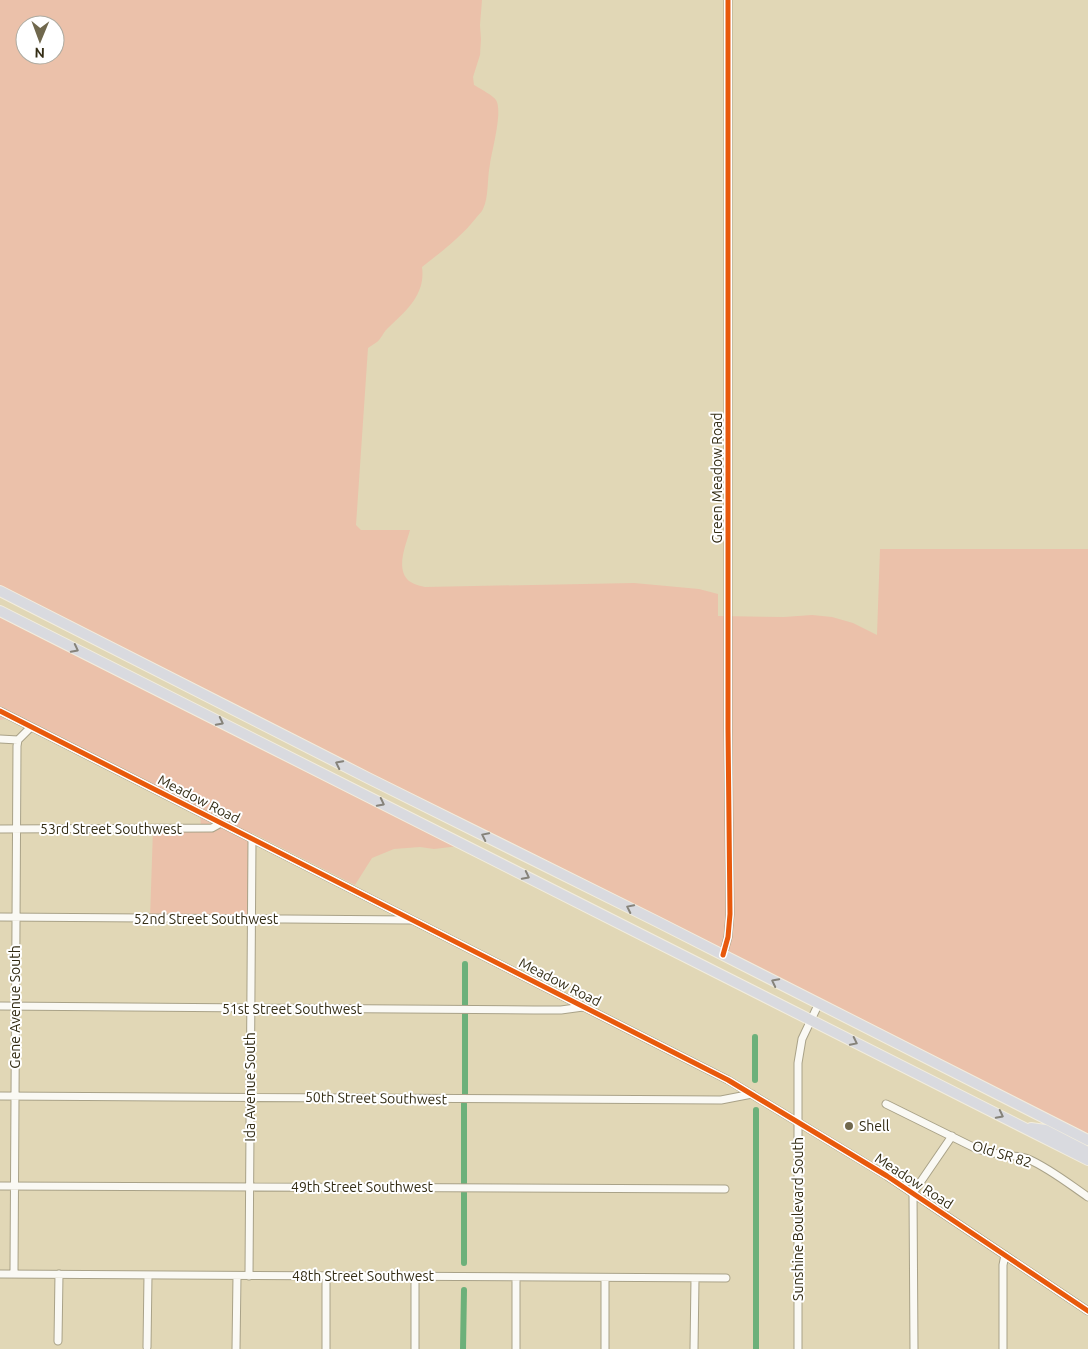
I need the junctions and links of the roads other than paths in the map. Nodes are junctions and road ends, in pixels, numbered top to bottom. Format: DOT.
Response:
graph roads {
  1 [pos="728,0"];
  2 [pos="0,591"];
  3 [pos="0,611"];
  4 [pos="58,620"];
  5 [pos="50,636"];
  6 [pos="0,712"];
  7 [pos="30,727"];
  8 [pos="0,739"];
  9 [pos="18,740"];
  10 [pos="221,823"];
  11 [pos="0,829"];
  12 [pos="16,829"];
  13 [pos="252,839"];
  14 [pos="0,917"];
  15 [pos="16,917"];
  16 [pos="251,919"];
  17 [pos="412,920"];
  18 [pos="723,955"];
  19 [pos="819,1004"];
  20 [pos="0,1006"];
  21 [pos="15,1006"];
  22 [pos="584,1007"];
  23 [pos="250,1008"];
  24 [pos="811,1020"];
  25 [pos="752,1094"];
  26 [pos="0,1096"];
  27 [pos="15,1096"];
  28 [pos="250,1097"];
  29 [pos="886,1104"];
  30 [pos="798,1122"];
  31 [pos="1025,1128"];
  32 [pos="952,1136"];
  33 [pos="1088,1140"];
  34 [pos="1088,1152"];
  35 [pos="1088,1160"];
  36 [pos="0,1186"];
  37 [pos="14,1186"];
  38 [pos="250,1187"];
  39 [pos="725,1190"];
  40 [pos="913,1193"];
  41 [pos="1088,1197"];
  42 [pos="1005,1255"];
  43 [pos="0,1274"];
  44 [pos="14,1274"];
  45 [pos="59,1274"];
  46 [pos="148,1275"];
  47 [pos="237,1276"];
  48 [pos="249,1276"];
  49 [pos="326,1276"];
  50 [pos="416,1277"];
  51 [pos="516,1278"];
  52 [pos="605,1278"];
  53 [pos="726,1278"];
  54 [pos="695,1279"];
  55 [pos="1088,1311"];
  56 [pos="58,1341"];
  57 [pos="147,1347"];
  58 [pos="236,1349"];
  59 [pos="326,1349"];
  60 [pos="415,1349"];
  61 [pos="516,1349"];
  62 [pos="605,1349"];
  63 [pos="694,1349"];
  64 [pos="798,1349"];
  65 [pos="914,1349"];
  66 [pos="1003,1349"];
  1 -- 18 [label="street, Green Meadow Road"];
  2 -- 4 [label="highway"];
  3 -- 5 [label="highway"];
  4 -- 5 [label="highway"];
  18 -- 4 [label="highway, one-way"];
  5 -- 24 [label="highway, one-way"];
  6 -- 7 [label="street, Meadow Road"];
  7 -- 9 [label="street"];
  7 -- 10 [label="street, Meadow Road"];
  8 -- 9 [label="street"];
  9 -- 12 [label="street, Gene Avenue South"];
  10 -- 12 [label="street, 53rd Street Southwest"];
  10 -- 13 [label="street, Meadow Road"];
  11 -- 12 [label="street, 53rd Street Southwest"];
  12 -- 15 [label="street, Gene Avenue South"];
  13 -- 16 [label="street, Ida Avenue South"];
  13 -- 17 [label="street, Meadow Road"];
  14 -- 15 [label="street, 52nd Street Southwest"];
  15 -- 16 [label="street, 52nd Street Southwest"];
  15 -- 21 [label="street, Gene Avenue South"];
  16 -- 17 [label="street, 52nd Street Southwest"];
  16 -- 23 [label="street, Ida Avenue South"];
  17 -- 22 [label="street, Meadow Road"];
  19 -- 18 [label="highway, one-way"];
  19 -- 24 [label="street, Sunshine Boulevard South"];
  19 -- 33 [label="highway"];
  20 -- 21 [label="street, 51st Street Southwest"];
  21 -- 23 [label="street, 51st Street Southwest"];
  21 -- 27 [label="street, Gene Avenue South"];
  22 -- 23 [label="street, 51st Street Southwest"];
  22 -- 25 [label="street, Meadow Road"];
  23 -- 28 [label="street, Ida Avenue South"];
  24 -- 30 [label="street, Sunshine Boulevard South"];
  24 -- 31 [label="highway, one-way"];
  25 -- 28 [label="street, 50th Street Southwest"];
  25 -- 30 [label="street, Meadow Road"];
  26 -- 27 [label="street, 50th Street Southwest"];
  27 -- 28 [label="street, 50th Street Southwest"];
  27 -- 37 [label="street, Gene Avenue South"];
  28 -- 38 [label="street, Ida Avenue South"];
  29 -- 32 [label="street, Old SR 82"];
  30 -- 40 [label="street, Meadow Road"];
  30 -- 64 [label="street, Sunshine Boulevard South"];
  31 -- 34 [label="highway"];
  31 -- 35 [label="highway"];
  32 -- 40 [label="street"];
  32 -- 41 [label="street, Old SR 82"];
  36 -- 37 [label="street, 49th Street Southwest"];
  37 -- 38 [label="street, 49th Street Southwest"];
  37 -- 44 [label="street, Gene Avenue South"];
  38 -- 39 [label="street, 49th Street Southwest"];
  38 -- 48 [label="street, Ida Avenue South"];
  40 -- 42 [label="street, Meadow Road"];
  40 -- 65 [label="street"];
  42 -- 55 [label="street, Meadow Road"];
  42 -- 66 [label="street"];
  43 -- 44 [label="street, 48th Street Southwest"];
  44 -- 45 [label="street, 48th Street Southwest"];
  45 -- 46 [label="street, 48th Street Southwest"];
  45 -- 56 [label="street"];
  46 -- 47 [label="street, 48th Street Southwest"];
  46 -- 57 [label="street"];
  47 -- 48 [label="street, 48th Street Southwest"];
  47 -- 58 [label="street"];
  48 -- 49 [label="street, 48th Street Southwest"];
  49 -- 50 [label="street, 48th Street Southwest"];
  49 -- 59 [label="street"];
  50 -- 51 [label="street, 48th Street Southwest"];
  50 -- 60 [label="street"];
  51 -- 52 [label="street, 48th Street Southwest"];
  51 -- 61 [label="street"];
  52 -- 54 [label="street, 48th Street Southwest"];
  52 -- 62 [label="street"];
  53 -- 54 [label="street, 48th Street Southwest"];
  54 -- 63 [label="street"];
}
